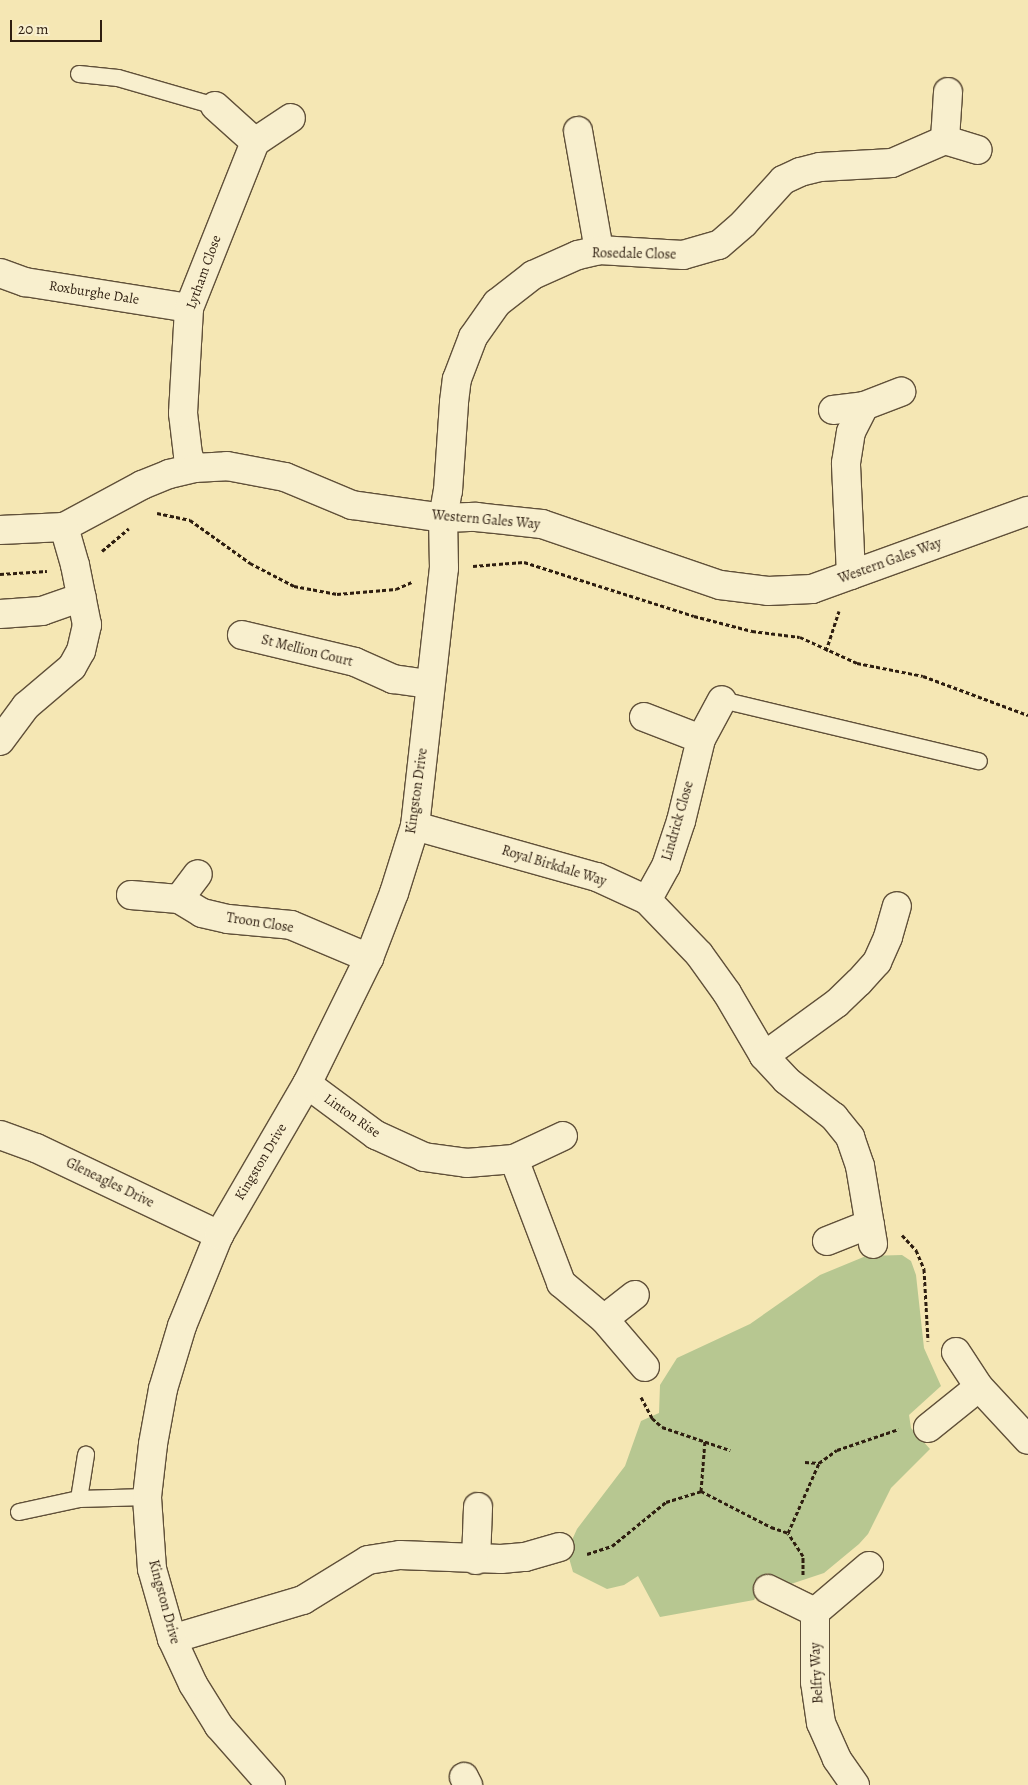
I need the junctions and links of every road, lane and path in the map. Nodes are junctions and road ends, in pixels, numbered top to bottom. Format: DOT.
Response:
graph roads {
  1 [pos="79,74"];
  2 [pos="948,92"];
  3 [pos="215,106"];
  4 [pos="291,118"];
  5 [pos="578,130"];
  6 [pos="945,140"];
  7 [pos="255,142"];
  8 [pos="978,150"];
  9 [pos="599,250"];
  10 [pos="0,273"];
  11 [pos="189,308"];
  12 [pos="901,392"];
  13 [pos="864,406"];
  14 [pos="833,410"];
  15 [pos="194,468"];
  16 [pos="1028,511"];
  17 [pos="153,515"];
  18 [pos="443,518"];
  19 [pos="132,526"];
  20 [pos="64,527"];
  21 [pos="0,530"];
  22 [pos="75,565"];
  23 [pos="444,568"];
  24 [pos="0,574"];
  25 [pos="851,575"];
  26 [pos="82,597"];
  27 [pos="0,614"];
  28 [pos="242,635"];
  29 [pos="429,684"];
  30 [pos="722,700"];
  31 [pos="1028,715"];
  32 [pos="644,717"];
  33 [pos="701,739"];
  34 [pos="0,741"];
  35 [pos="979,761"];
  36 [pos="415,826"];
  37 [pos="198,874"];
  38 [pos="131,894"];
  39 [pos="179,899"];
  40 [pos="647,900"];
  41 [pos="897,906"];
  42 [pos="369,958"];
  43 [pos="764,1056"];
  44 [pos="308,1084"];
  45 [pos="0,1135"];
  46 [pos="563,1136"];
  47 [pos="514,1159"];
  48 [pos="872,1234"];
  49 [pos="219,1235"];
  50 [pos="827,1241"];
  51 [pos="636,1294"];
  52 [pos="604,1319"];
  53 [pos="956,1352"];
  54 [pos="645,1367"];
  55 [pos="979,1387"];
  56 [pos="928,1428"];
  57 [pos="705,1440"];
  58 [pos="1028,1440"];
  59 [pos="730,1450"];
  60 [pos="86,1455"];
  61 [pos="805,1462"];
  62 [pos="819,1463"];
  63 [pos="701,1491"];
  64 [pos="147,1497"];
  65 [pos="79,1499"];
  66 [pos="478,1508"];
  67 [pos="19,1512"];
  68 [pos="788,1533"];
  69 [pos="560,1547"];
  70 [pos="476,1560"];
  71 [pos="869,1566"];
  72 [pos="768,1589"];
  73 [pos="815,1612"];
  74 [pos="172,1639"];
  75 [pos="271,1785"];
  76 [pos="855,1785"];
  1 -- 3 [label="lane"];
  2 -- 6 [label="street"];
  3 -- 7 [label="street"];
  4 -- 7 [label="street"];
  5 -- 9 [label="street"];
  6 -- 8 [label="street"];
  6 -- 9 [label="street, Rosedale Close"];
  7 -- 11 [label="street, Lytham Close"];
  9 -- 18 [label="street, Rosedale Close"];
  10 -- 11 [label="street, Roxburghe Dale"];
  11 -- 15 [label="street, Lytham Close"];
  12 -- 13 [label="street"];
  13 -- 14 [label="street"];
  13 -- 25 [label="street"];
  15 -- 18 [label="street, Western Gales Way"];
  15 -- 20 [label="street, Western Gales Way"];
  16 -- 25 [label="street, Western Gales Way"];
  17 -- 23 [label="path"];
  18 -- 23 [label="street, Kingston Drive"];
  18 -- 25 [label="street, Western Gales Way"];
  19 -- 22 [label="path"];
  20 -- 21 [label="street, Western Gales Way"];
  20 -- 22 [label="street"];
  22 -- 24 [label="path"];
  22 -- 26 [label="street"];
  23 -- 29 [label="street, Kingston Drive"];
  23 -- 31 [label="path"];
  26 -- 27 [label="street"];
  26 -- 34 [label="street"];
  28 -- 29 [label="street, St Mellion Court"];
  29 -- 36 [label="street, Kingston Drive"];
  30 -- 33 [label="street, Lindrick Close"];
  30 -- 35 [label="lane"];
  32 -- 33 [label="street"];
  33 -- 40 [label="street, Lindrick Close"];
  36 -- 40 [label="street, Royal Birkdale Way"];
  36 -- 42 [label="street, Kingston Drive"];
  37 -- 39 [label="street"];
  38 -- 39 [label="street, Troon Close"];
  39 -- 42 [label="street, Troon Close"];
  40 -- 43 [label="street, Royal Birkdale Way"];
  41 -- 43 [label="street"];
  42 -- 44 [label="street, Kingston Drive"];
  43 -- 48 [label="street, Royal Birkdale Way"];
  44 -- 47 [label="street, Linton Rise"];
  44 -- 49 [label="street, Kingston Drive"];
  45 -- 49 [label="street, Gleneagles Drive"];
  46 -- 47 [label="street, Linton Rise"];
  47 -- 52 [label="street"];
  48 -- 50 [label="street"];
  48 -- 53 [label="path"];
  49 -- 64 [label="street, Kingston Drive"];
  51 -- 52 [label="street"];
  52 -- 54 [label="street"];
  53 -- 55 [label="street"];
  54 -- 57 [label="path"];
  55 -- 56 [label="street"];
  55 -- 58 [label="street"];
  56 -- 62 [label="path"];
  57 -- 59 [label="path"];
  57 -- 63 [label="path"];
  60 -- 65 [label="lane"];
  61 -- 62 [label="path"];
  62 -- 68 [label="path"];
  63 -- 68 [label="path"];
  63 -- 69 [label="path"];
  64 -- 65 [label="lane"];
  64 -- 74 [label="street, Kingston Drive"];
  65 -- 67 [label="lane"];
  66 -- 70 [label="street"];
  68 -- 73 [label="path"];
  69 -- 70 [label="street"];
  70 -- 74 [label="street"];
  71 -- 73 [label="street"];
  72 -- 73 [label="street"];
  73 -- 76 [label="street, Belfry Way"];
  74 -- 75 [label="street, Kingston Drive"];
}
